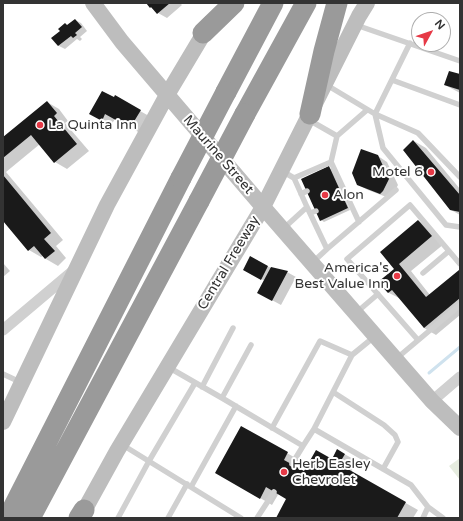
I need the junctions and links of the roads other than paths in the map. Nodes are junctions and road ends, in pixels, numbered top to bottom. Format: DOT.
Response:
graph roads {
  1 [pos="222,3"];
  2 [pos="234,3"];
  3 [pos="273,3"];
  4 [pos="306,3"];
  5 [pos="337,3"];
  6 [pos="367,3"];
  7 [pos="98,6"];
  8 [pos="355,24"];
  9 [pos="204,33"];
  10 [pos="410,43"];
  11 [pos="460,61"];
  12 [pos="392,80"];
  13 [pos="325,84"];
  14 [pos="167,95"];
  15 [pos="460,105"];
  16 [pos="368,110"];
  17 [pos="375,114"];
  18 [pos="309,117"];
  19 [pos="337,136"];
  20 [pos="331,162"];
  21 [pos="288,174"];
  22 [pos="460,177"];
  23 [pos="396,190"];
  24 [pos="262,207"];
  25 [pos="307,207"];
  26 [pos="316,211"];
  27 [pos="310,213"];
  28 [pos="359,222"];
  29 [pos="460,227"];
  30 [pos="282,229"];
  31 [pos="327,249"];
  32 [pos="449,251"];
  33 [pos="312,263"];
  34 [pos="460,264"];
  35 [pos="77,269"];
  36 [pos="423,274"];
  37 [pos="378,294"];
  38 [pos="460,305"];
  39 [pos="355,313"];
  40 [pos="233,328"];
  41 [pos="3,330"];
  42 [pos="375,336"];
  43 [pos="418,340"];
  44 [pos="250,345"];
  45 [pos="352,355"];
  46 [pos="395,360"];
  47 [pos="168,367"];
  48 [pos="3,374"];
  49 [pos="460,377"];
  50 [pos="22,382"];
  51 [pos="195,383"];
  52 [pos="202,387"];
  53 [pos="333,392"];
  54 [pos="222,398"];
  55 [pos="432,401"];
  56 [pos="236,406"];
  57 [pos="5,414"];
  58 [pos="459,425"];
  59 [pos="272,428"];
  60 [pos="314,429"];
  61 [pos="121,444"];
  62 [pos="303,446"];
  63 [pos="149,461"];
  64 [pos="292,464"];
  65 [pos="383,469"];
  66 [pos="189,486"];
  67 [pos="274,492"];
  68 [pos="428,507"];
  69 [pos="81,516"];
  70 [pos="8,518"];
  71 [pos="30,518"];
  72 [pos="118,518"];
  73 [pos="168,518"];
  74 [pos="241,518"];
  75 [pos="257,518"];
  76 [pos="422,518"];
  77 [pos="443,518"];
  1 -- 9 [label="main road"];
  2 -- 9 [label="highway"];
  3 -- 70 [label="highway, bridge"];
  4 -- 71 [label="highway, bridge"];
  5 -- 18 [label="highway"];
  6 -- 8 [label="main road, Central Freeway"];
  7 -- 14 [label="main road, Maurine Street"];
  8 -- 10 [label="lane"];
  8 -- 13 [label="main road, Central Freeway"];
  9 -- 14 [label="main road"];
  10 -- 11 [label="lane"];
  10 -- 12 [label="lane"];
  12 -- 15 [label="lane"];
  12 -- 17 [label="lane"];
  13 -- 16 [label="lane"];
  13 -- 18 [label="main road, Central Freeway"];
  14 -- 24 [label="main road, Maurine Street"];
  14 -- 35 [label="main road"];
  16 -- 17 [label="lane"];
  16 -- 19 [label="lane"];
  17 -- 22 [label="lane"];
  17 -- 29 [label="lane"];
  18 -- 19 [label="lane"];
  18 -- 21 [label="main road, Central Freeway"];
  19 -- 20 [label="lane"];
  20 -- 21 [label="lane"];
  20 -- 28 [label="lane"];
  21 -- 24 [label="main road, Central Freeway"];
  21 -- 25 [label="lane"];
  23 -- 28 [label="lane"];
  24 -- 30 [label="main road, Maurine Street"];
  24 -- 47 [label="main road, Central Freeway"];
  25 -- 27 [label="lane"];
  25 -- 30 [label="lane"];
  26 -- 27 [label="lane"];
  27 -- 31 [label="lane"];
  28 -- 31 [label="lane"];
  30 -- 33 [label="main road, Maurine Street"];
  31 -- 33 [label="lane"];
  32 -- 34 [label="lane"];
  32 -- 36 [label="lane"];
  32 -- 37 [label="lane"];
  33 -- 39 [label="main road, Maurine Street"];
  35 -- 41 [label="street"];
  35 -- 50 [label="main road"];
  37 -- 39 [label="lane"];
  37 -- 43 [label="lane"];
  38 -- 43 [label="lane"];
  39 -- 42 [label="main road, Maurine Street"];
  40 -- 52 [label="lane"];
  42 -- 45 [label="lane"];
  42 -- 46 [label="main road, Maurine Street"];
  43 -- 46 [label="lane"];
  44 -- 54 [label="lane"];
  45 -- 53 [label="lane"];
  45 -- 59 [label="lane"];
  46 -- 55 [label="main road, Maurine Street"];
  47 -- 51 [label="lane"];
  47 -- 61 [label="main road, Central Freeway"];
  48 -- 50 [label="lane"];
  49 -- 55 [label="street"];
  50 -- 57 [label="main road"];
  51 -- 52 [label="lane"];
  51 -- 63 [label="lane"];
  52 -- 54 [label="lane"];
  53 -- 60 [label="lane"];
  53 -- 65 [label="lane"];
  54 -- 56 [label="lane"];
  55 -- 58 [label="main road, Maurine Street"];
  56 -- 59 [label="lane"];
  56 -- 66 [label="lane"];
  59 -- 62 [label="lane"];
  60 -- 62 [label="lane"];
  60 -- 65 [label="lane"];
  61 -- 63 [label="lane"];
  61 -- 69 [label="main road, Central Freeway"];
  62 -- 64 [label="lane"];
  63 -- 66 [label="lane"];
  63 -- 72 [label="lane"];
  65 -- 68 [label="lane"];
  66 -- 73 [label="lane"];
  66 -- 74 [label="lane"];
  67 -- 75 [label="lane"];
  68 -- 76 [label="lane"];
  68 -- 77 [label="lane"];
}
